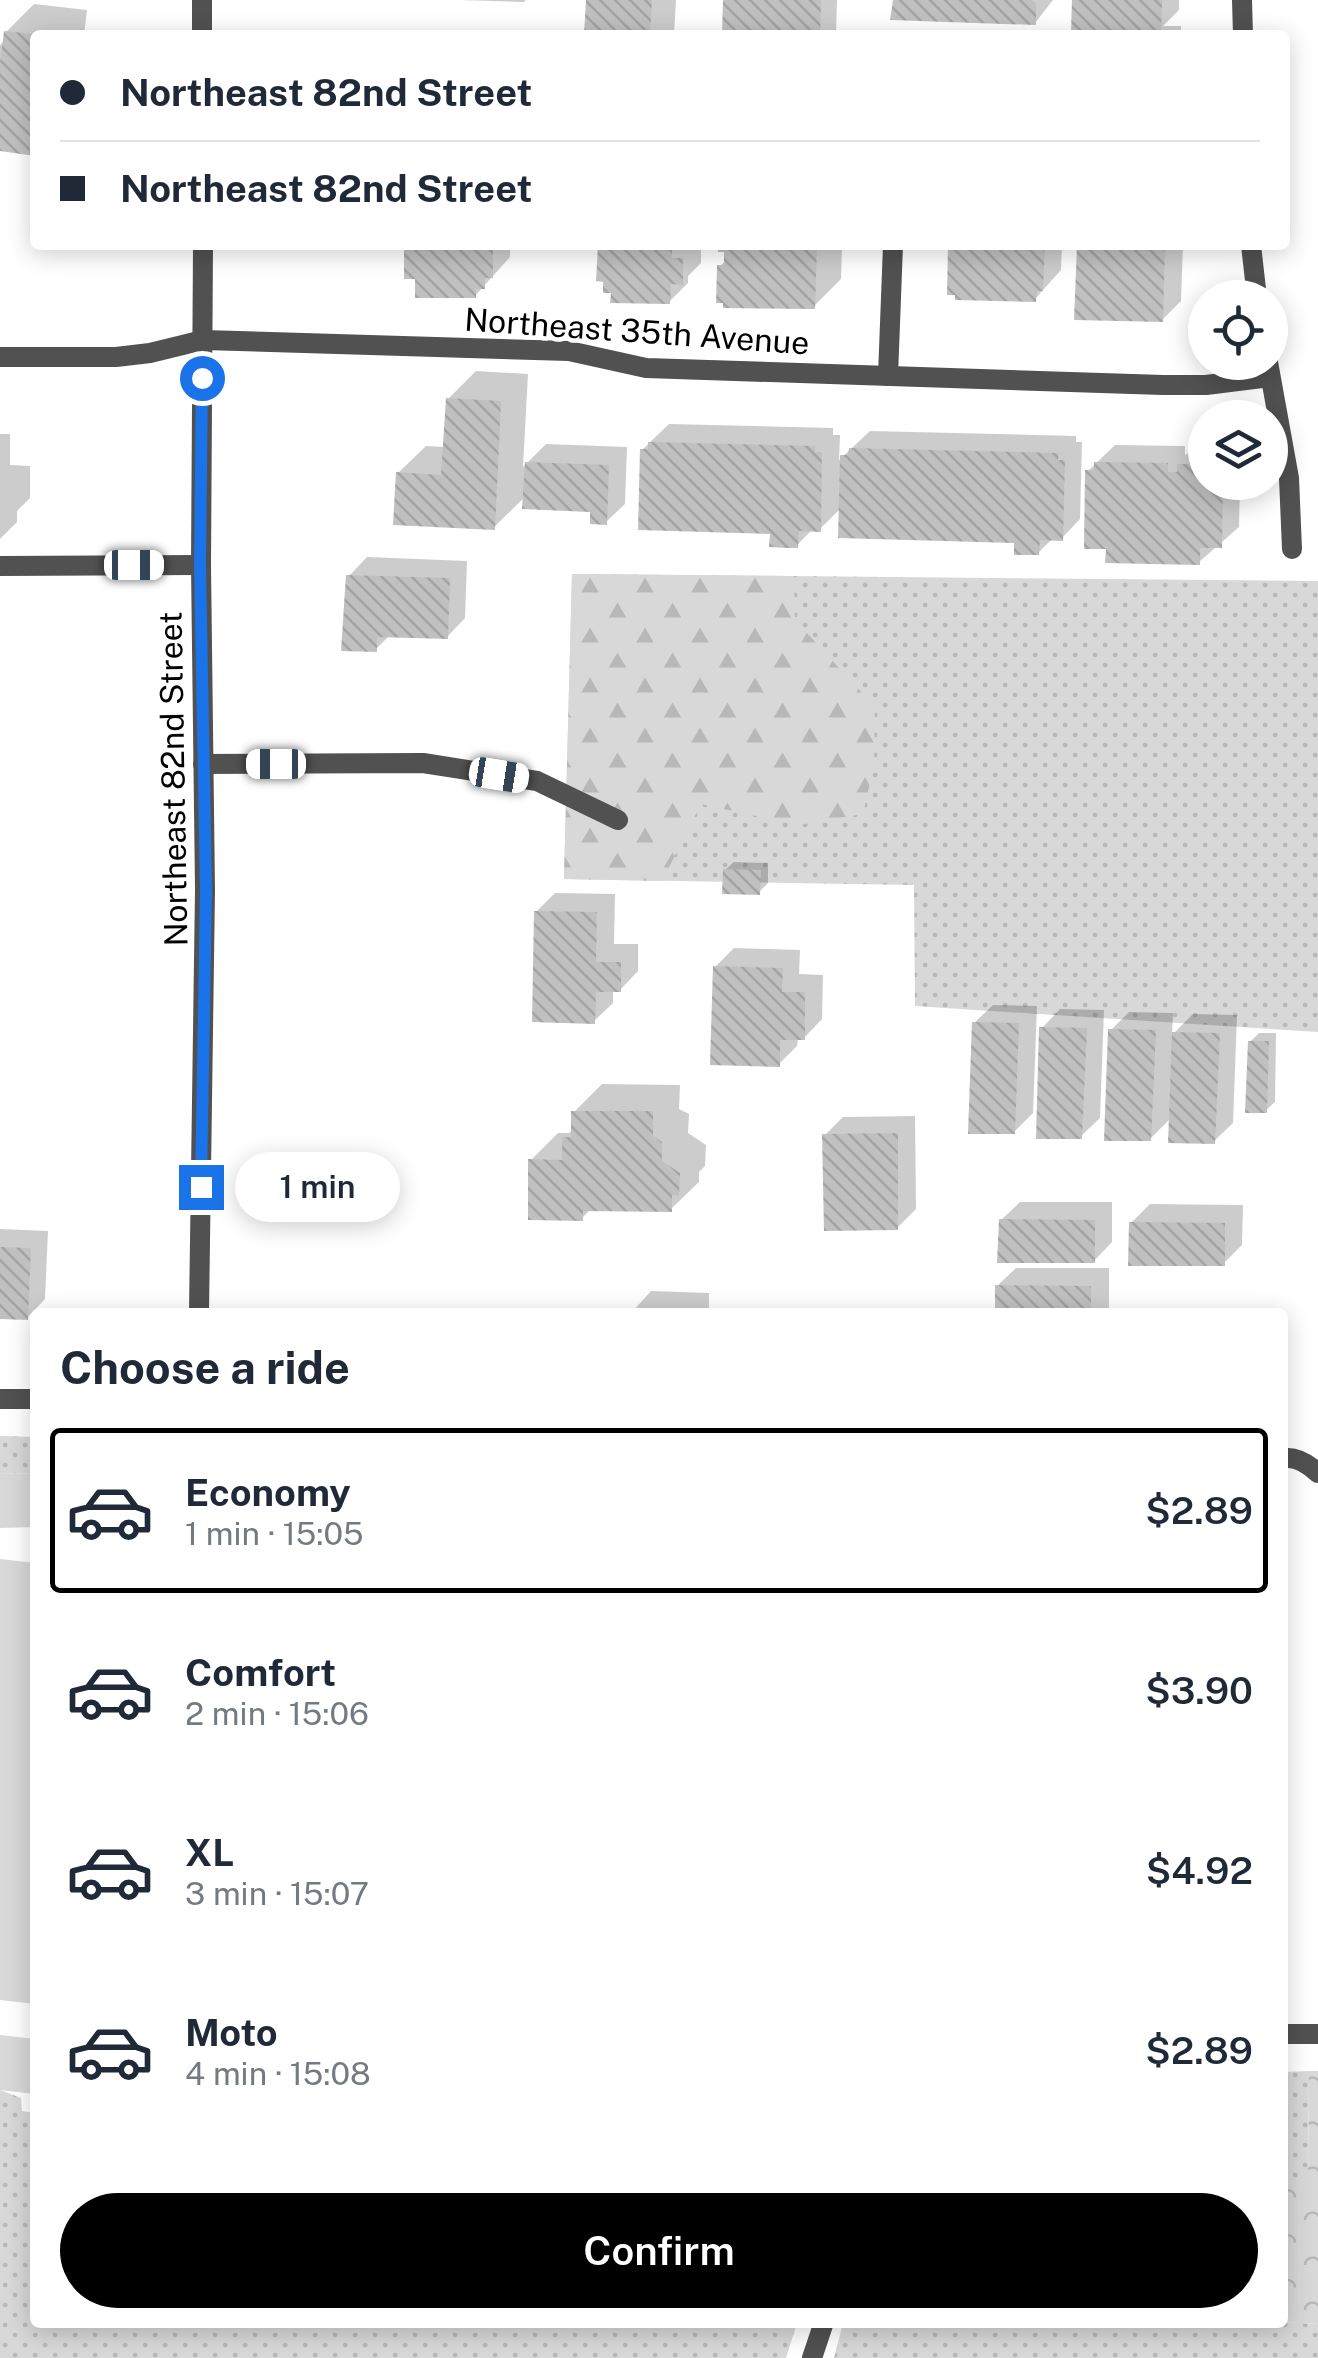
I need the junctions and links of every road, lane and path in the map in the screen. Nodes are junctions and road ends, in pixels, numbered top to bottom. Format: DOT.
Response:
graph roads {
  1 [pos="202,0"];
  2 [pos="1242,0"];
  3 [pos="202,30"];
  4 [pos="1243,30"];
  5 [pos="203,250"];
  6 [pos="894,250"];
  7 [pos="1252,250"];
  8 [pos="1255,280"];
  9 [pos="203,340"];
  10 [pos="0,357"];
  11 [pos="888,376"];
  12 [pos="1227,380"];
  13 [pos="1271,380"];
  14 [pos="1292,549"];
  15 [pos="200,565"];
  16 [pos="0,566"];
  17 [pos="203,764"];
  18 [pos="618,820"];
  19 [pos="199,1308"];
  20 [pos="30,1398"];
  21 [pos="0,1399"];
  22 [pos="1288,1457"];
  23 [pos="1318,1473"];
  24 [pos="1288,2034"];
  25 [pos="1318,2034"];
  26 [pos="822,2328"];
  27 [pos="812,2358"];
  1 -- 3 [label="street"];
  2 -- 4 [label="street"];
  5 -- 9 [label="street, Northeast 82nd Street"];
  6 -- 11 [label="street"];
  7 -- 8 [label="street"];
  9 -- 10 [label="street, Northeast 35th Avenue"];
  9 -- 11 [label="street, Northeast 35th Avenue"];
  9 -- 15 [label="street, Northeast 82nd Street"];
  11 -- 12 [label="street, Northeast 35th Avenue"];
  13 -- 14 [label="street"];
  15 -- 16 [label="street"];
  15 -- 17 [label="street, Northeast 82nd Street"];
  17 -- 18 [label="street"];
  17 -- 19 [label="street, Northeast 82nd Street"];
  20 -- 21 [label="street"];
  22 -- 23 [label="street"];
  24 -- 25 [label="street"];
  26 -- 27 [label="street"];
}
